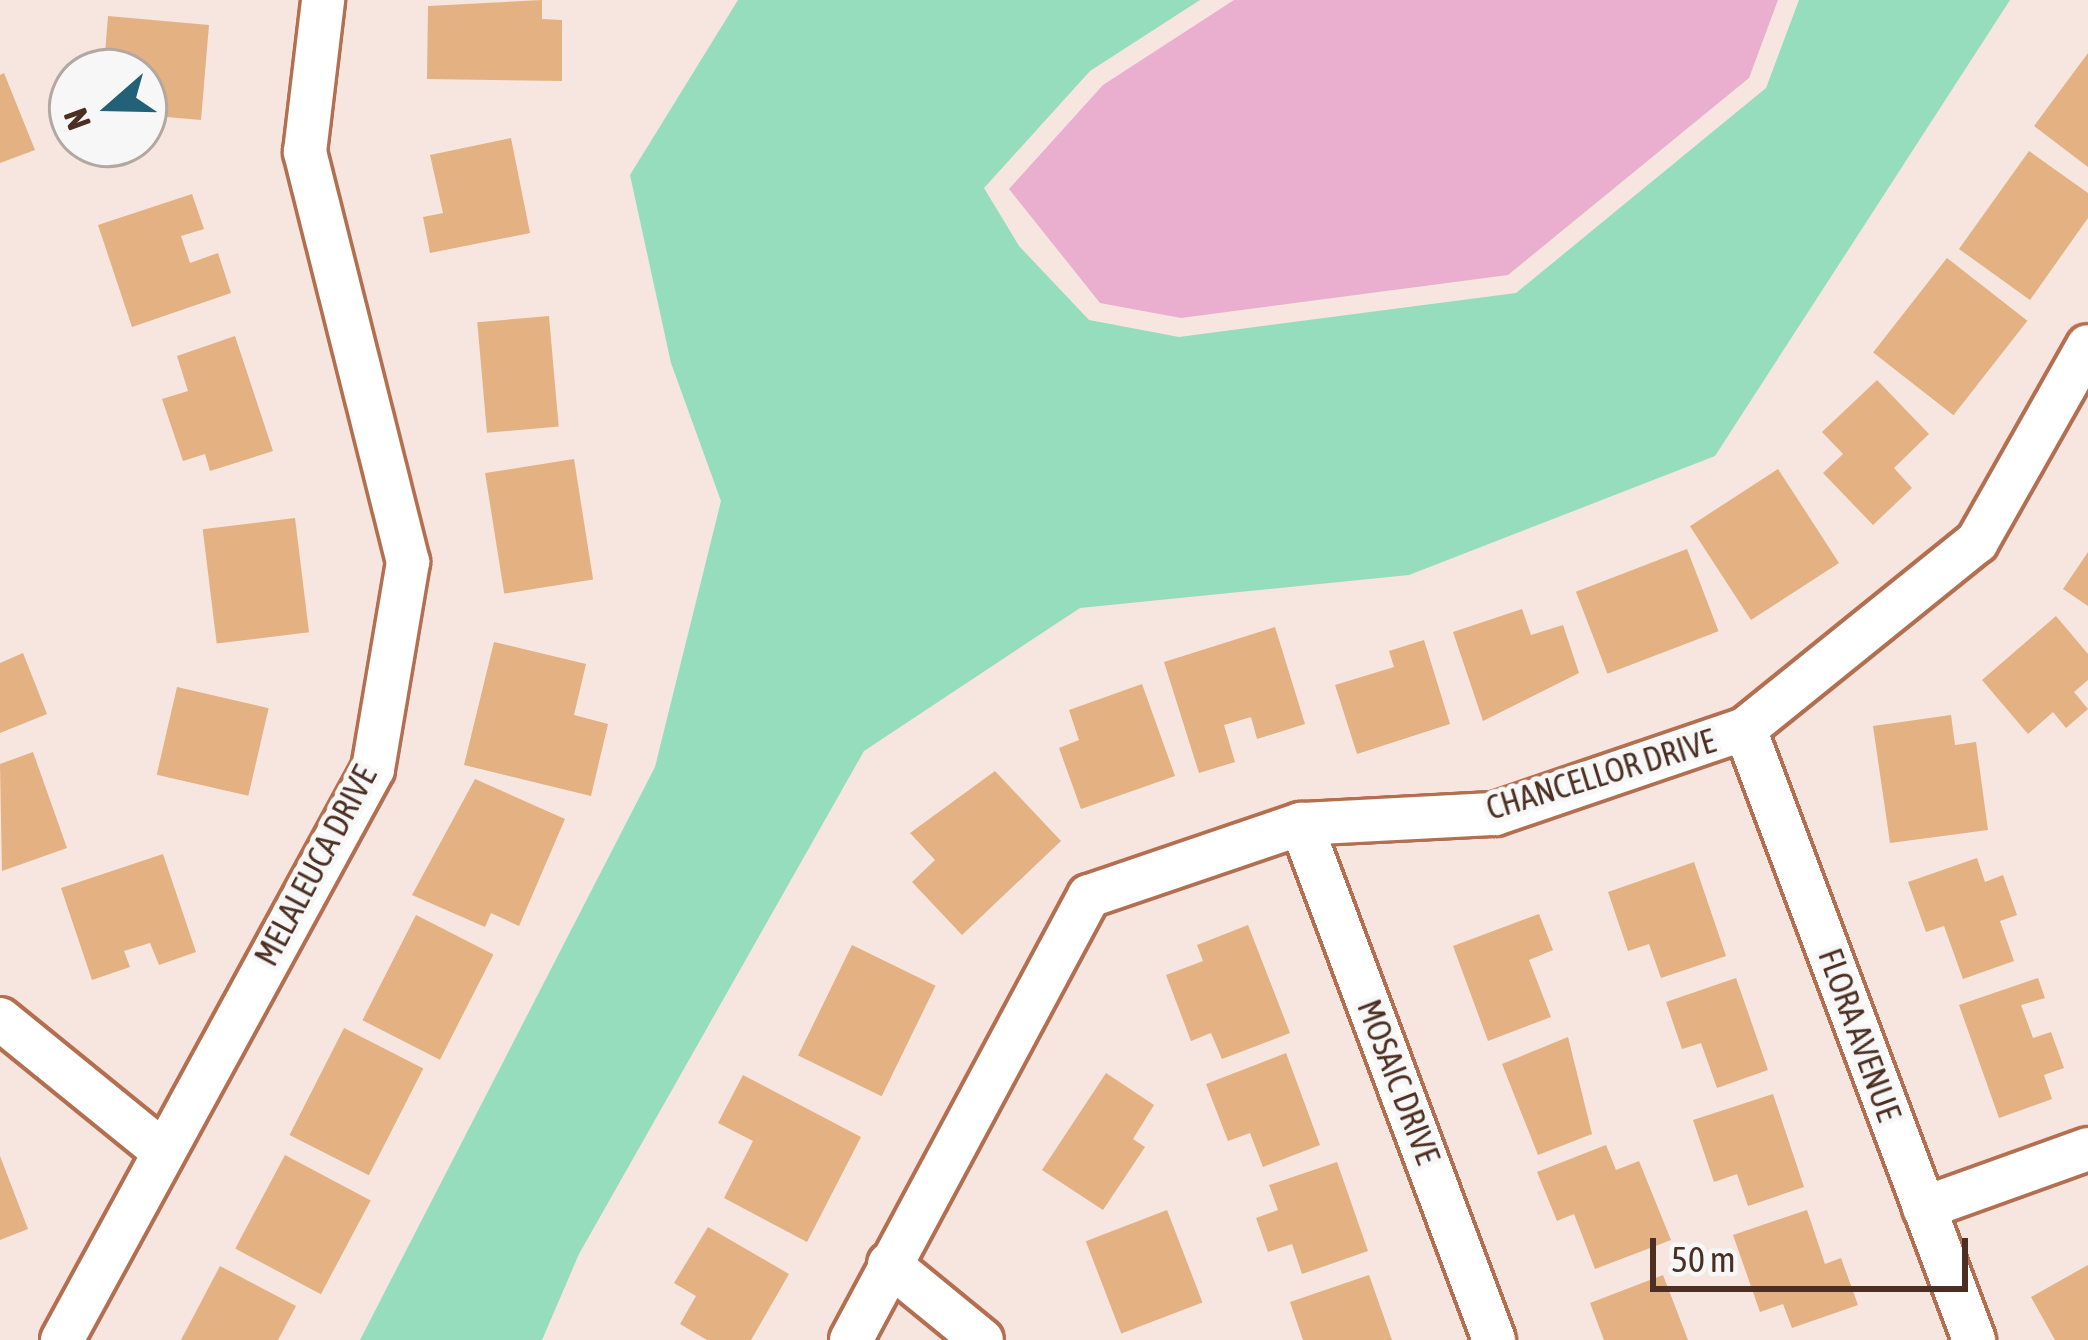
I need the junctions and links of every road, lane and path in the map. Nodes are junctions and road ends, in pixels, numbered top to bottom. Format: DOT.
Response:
graph roads {
  1 [pos="323,0"];
  2 [pos="2088,346"];
  3 [pos="1745,729"];
  4 [pos="1301,824"];
  5 [pos="0,1019"];
  6 [pos="159,1148"];
  7 [pos="2088,1149"];
  8 [pos="1924,1208"];
  9 [pos="889,1264"];
  10 [pos="62,1340"];
  11 [pos="850,1340"];
  12 [pos="982,1340"];
  13 [pos="1495,1340"];
  14 [pos="1974,1340"];
  1 -- 6 [label="street, MELALEUCA DRIVE"];
  2 -- 3 [label="street, CHANCELLOR DRIVE"];
  3 -- 4 [label="street, CHANCELLOR DRIVE"];
  3 -- 8 [label="street, FLORA AVENUE"];
  4 -- 9 [label="street, CHANCELLOR DRIVE"];
  4 -- 13 [label="street, MOSAIC DRIVE"];
  5 -- 6 [label="street"];
  6 -- 10 [label="street, MELALEUCA DRIVE"];
  7 -- 8 [label="street"];
  8 -- 14 [label="street, FLORA AVENUE"];
  9 -- 11 [label="street, CHANCELLOR DRIVE"];
  9 -- 12 [label="street"];
}
